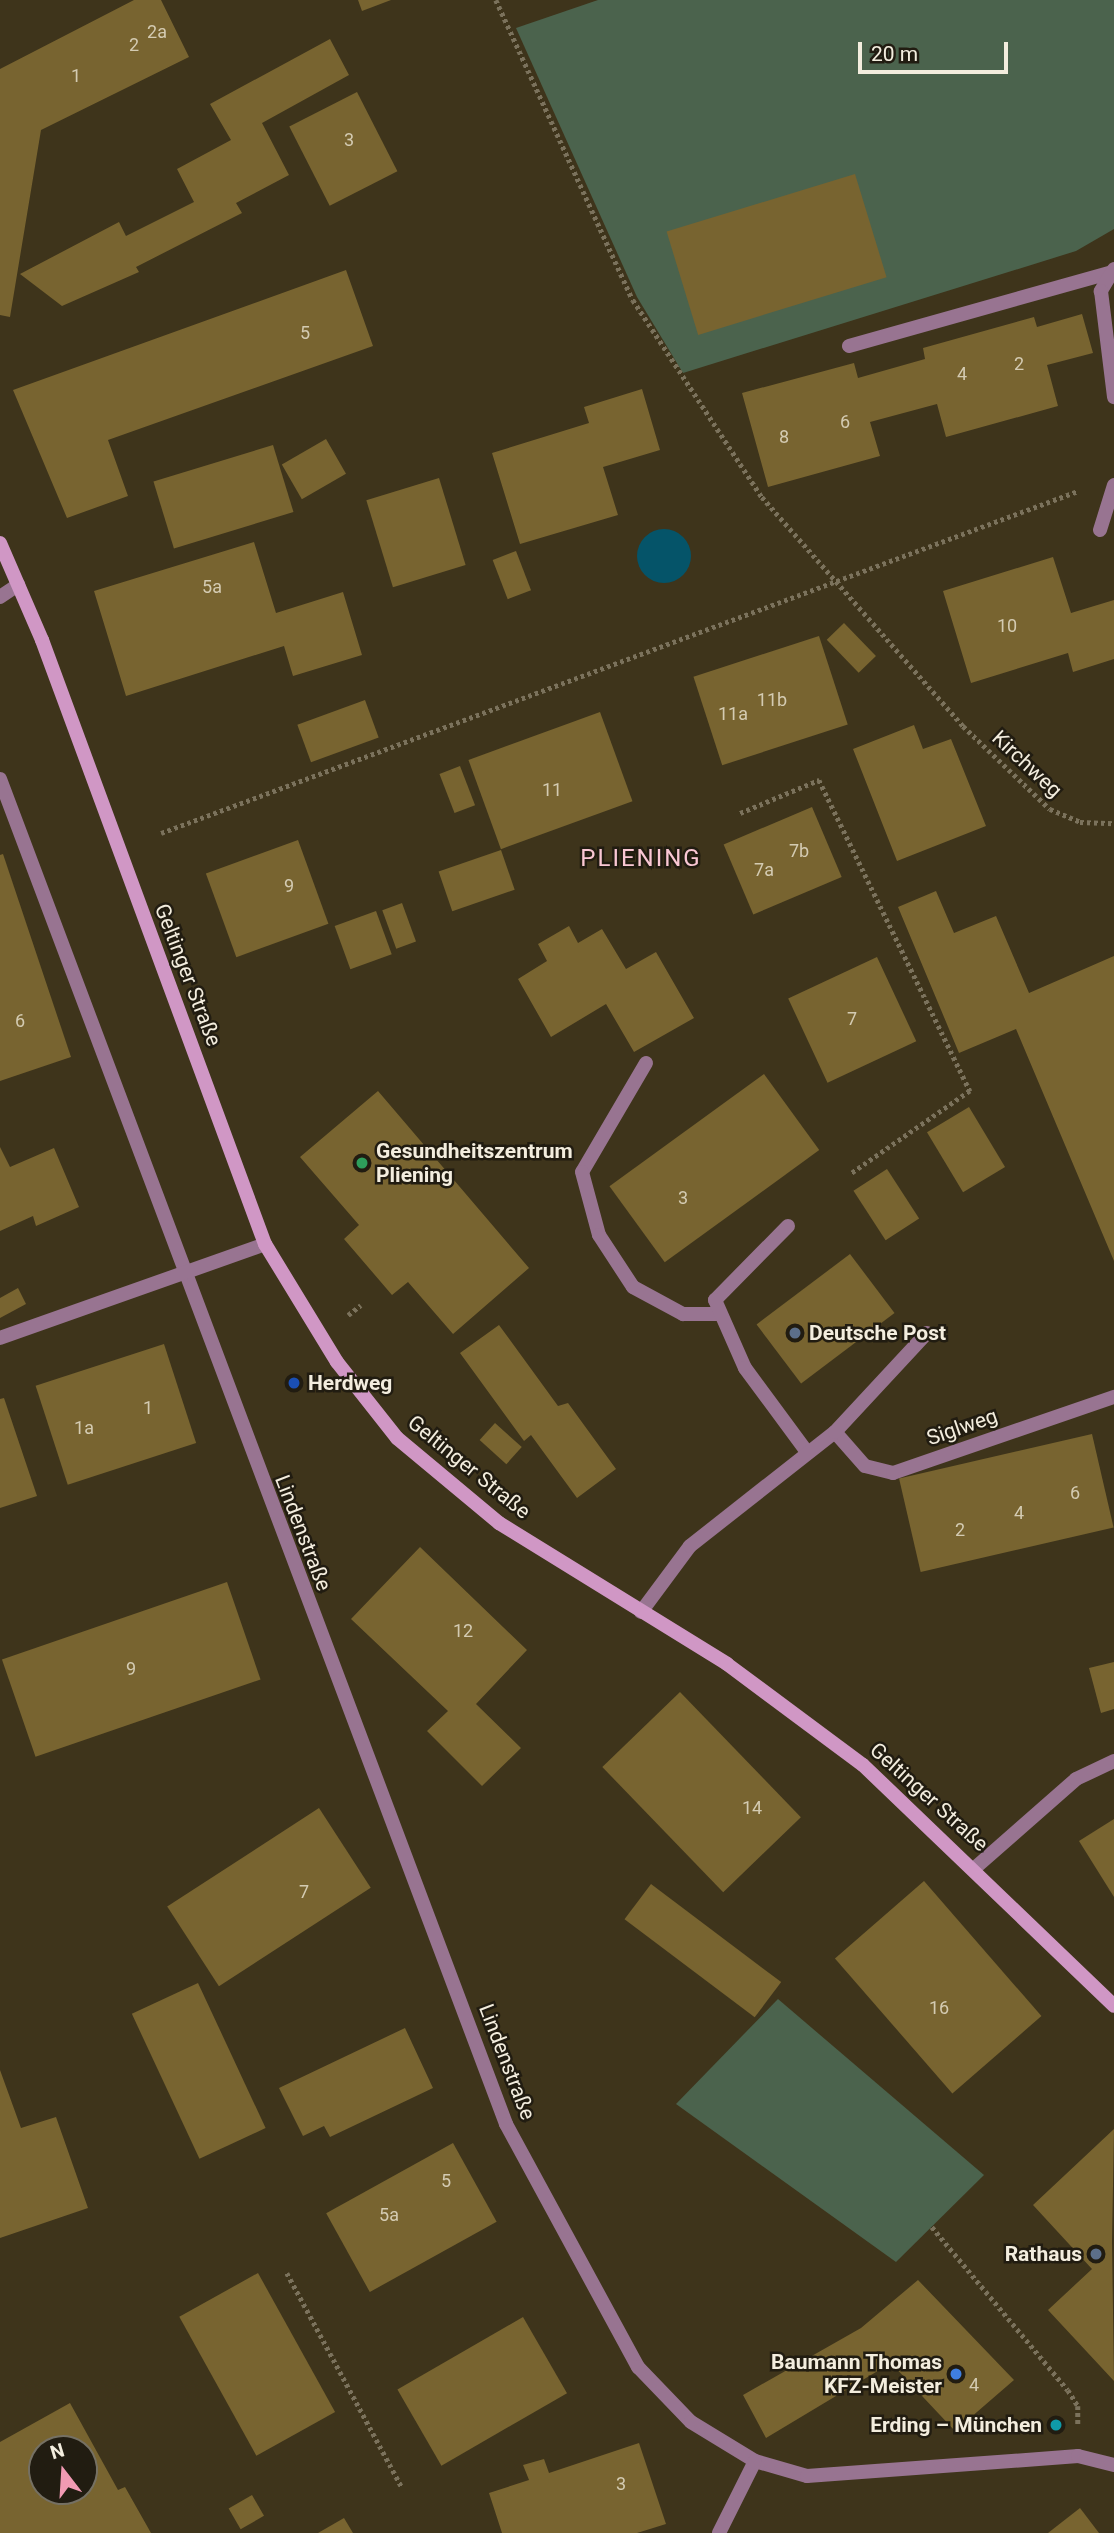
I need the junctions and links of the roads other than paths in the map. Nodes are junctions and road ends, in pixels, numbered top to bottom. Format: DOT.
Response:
graph roads {
  1 [pos="1112,271"];
  2 [pos="849,346"];
  3 [pos="1114,397"];
  4 [pos="1114,485"];
  5 [pos="1100,530"];
  6 [pos="0,543"];
  7 [pos="18,585"];
  8 [pos="0,597"];
  9 [pos="0,779"];
  10 [pos="646,1063"];
  11 [pos="788,1226"];
  12 [pos="265,1244"];
  13 [pos="187,1276"];
  14 [pos="719,1314"];
  15 [pos="927,1332"];
  16 [pos="0,1338"];
  17 [pos="1114,1396"];
  18 [pos="835,1432"];
  19 [pos="807,1452"];
  20 [pos="641,1612"];
  21 [pos="1114,1761"];
  22 [pos="976,1867"];
  23 [pos="1114,2006"];
  24 [pos="755,2461"];
  25 [pos="1114,2465"];
  26 [pos="719,2533"];
  1 -- 2 [label="street"];
  1 -- 3 [label="street"];
  4 -- 5 [label="street"];
  6 -- 7 [label="main road, Geltinger Straße"];
  7 -- 8 [label="street"];
  7 -- 12 [label="main road, Geltinger Straße"];
  9 -- 13 [label="street"];
  10 -- 14 [label="street"];
  11 -- 14 [label="street"];
  12 -- 13 [label="street"];
  12 -- 20 [label="main road, Geltinger Straße"];
  13 -- 16 [label="street"];
  13 -- 24 [label="street, Lindenstraße"];
  14 -- 19 [label="street"];
  15 -- 18 [label="street"];
  17 -- 18 [label="street, Siglweg"];
  18 -- 19 [label="street"];
  19 -- 20 [label="street"];
  20 -- 22 [label="main road, Geltinger Straße"];
  21 -- 22 [label="street"];
  22 -- 23 [label="main road, Geltinger Straße"];
  24 -- 25 [label="street, Lindenstraße"];
  24 -- 26 [label="street"];
}
